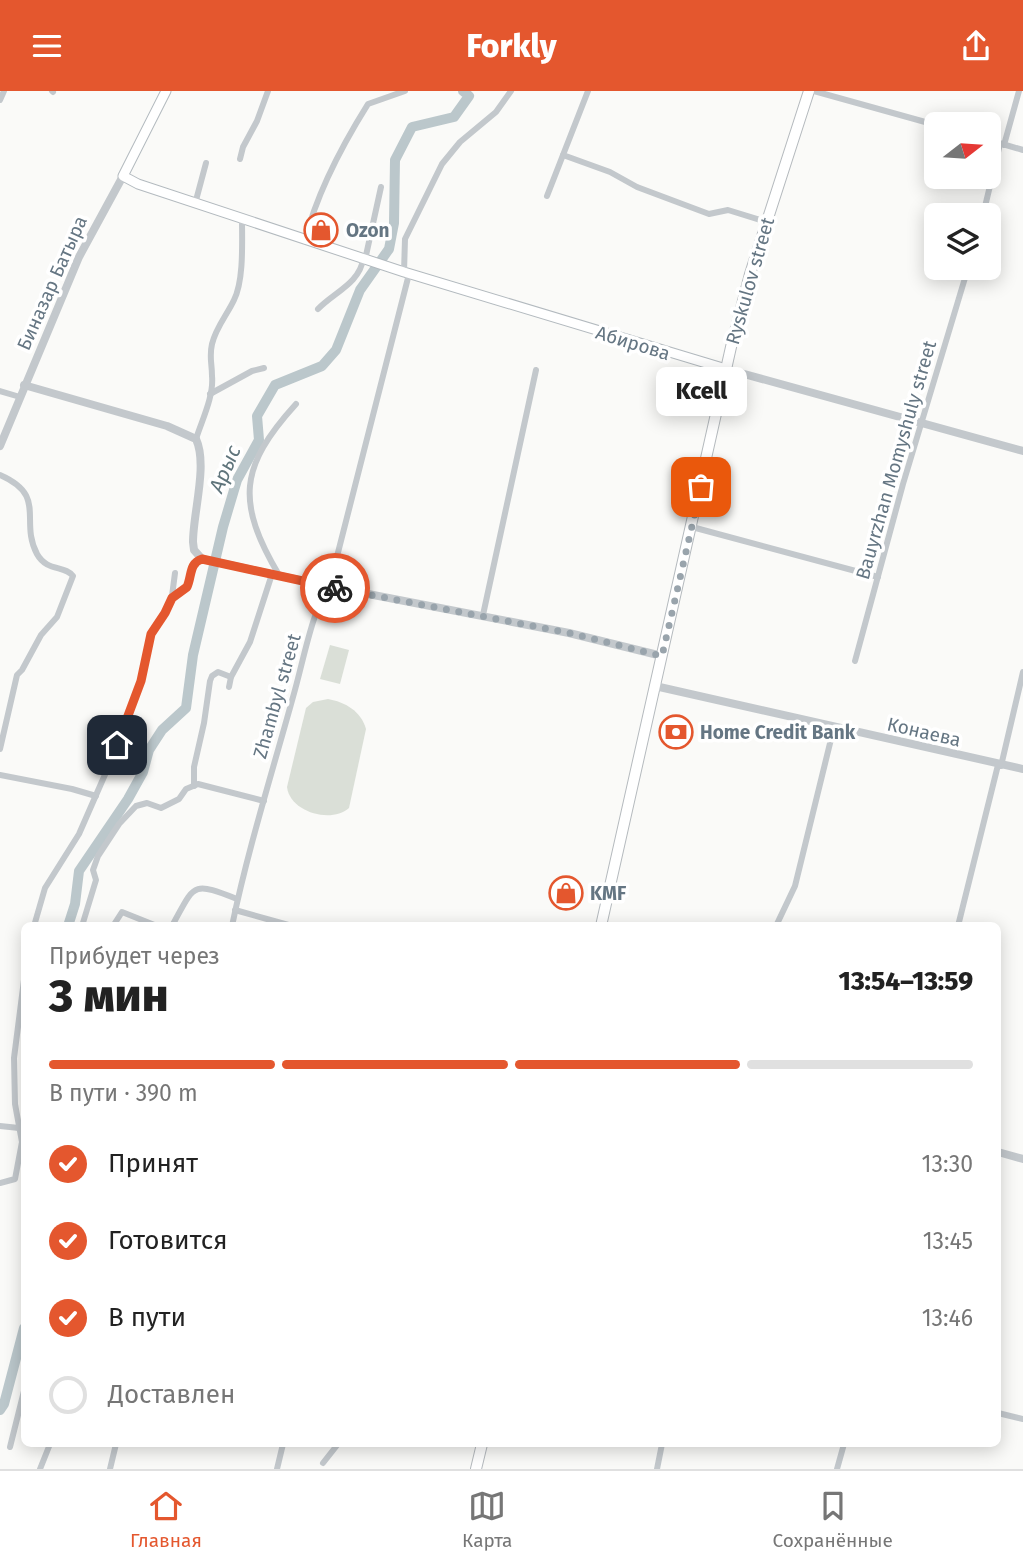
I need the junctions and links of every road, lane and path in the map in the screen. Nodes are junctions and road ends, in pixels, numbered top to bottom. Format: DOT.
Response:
graph roads {
  1 [pos="4,91"];
  2 [pos="166,91"];
  3 [pos="268,91"];
  4 [pos="405,91"];
  5 [pos="511,91"];
  6 [pos="589,91"];
  7 [pos="812,91"];
  8 [pos="1019,91"];
  9 [pos="0,100"];
  10 [pos="924,122"];
  11 [pos="1002,144"];
  12 [pos="1023,150"];
  13 [pos="563,155"];
  14 [pos="240,159"];
  15 [pos="206,163"];
  16 [pos="123,176"];
  17 [pos="381,187"];
  18 [pos="547,196"];
  19 [pos="986,203"];
  20 [pos="195,204"];
  21 [pos="242,219"];
  22 [pos="767,222"];
  23 [pos="305,240"];
  24 [pos="367,261"];
  25 [pos="405,273"];
  26 [pos="964,280"];
  27 [pos="318,309"];
  28 [pos="264,368"];
  29 [pos="726,369"];
  30 [pos="536,370"];
  31 [pos="212,380"];
  32 [pos="24,385"];
  33 [pos="225,385"];
  34 [pos="0,391"];
  35 [pos="210,394"];
  36 [pos="20,397"];
  37 [pos="296,404"];
  38 [pos="921,422"];
  39 [pos="196,439"];
  40 [pos="0,446"];
  41 [pos="1023,451"];
  42 [pos="0,475"];
  43 [pos="692,527"];
  44 [pos="202,559"];
  45 [pos="176,572"];
  46 [pos="276,575"];
  47 [pos="878,577"];
  48 [pos="327,586"];
  49 [pos="172,598"];
  50 [pos="483,615"];
  51 [pos="662,656"];
  52 [pos="855,661"];
  53 [pos="1023,672"];
  54 [pos="231,677"];
  55 [pos="655,685"];
  56 [pos="229,687"];
  57 [pos="834,727"];
  58 [pos="0,749"];
  59 [pos="999,765"];
  60 [pos="1023,769"];
  61 [pos="0,775"];
  62 [pos="194,786"];
  63 [pos="96,796"];
  64 [pos="264,801"];
  65 [pos="237,899"];
  66 [pos="235,910"];
  67 [pos="35,922"];
  68 [pos="83,922"];
  69 [pos="116,922"];
  70 [pos="147,922"];
  71 [pos="174,922"];
  72 [pos="233,922"];
  73 [pos="278,922"];
  74 [pos="602,922"];
  75 [pos="778,922"];
  76 [pos="959,922"];
  77 [pos="21,1003"];
  78 [pos="0,1126"];
  79 [pos="19,1128"];
  80 [pos="21,1137"];
  81 [pos="21,1147"];
  82 [pos="1001,1153"];
  83 [pos="1023,1159"];
  84 [pos="0,1183"];
  85 [pos="21,1402"];
  86 [pos="1001,1414"];
  87 [pos="1023,1419"];
  88 [pos="10,1447"];
  89 [pos="49,1447"];
  90 [pos="115,1447"];
  91 [pos="282,1447"];
  92 [pos="336,1447"];
  93 [pos="481,1447"];
  94 [pos="661,1447"];
  95 [pos="843,1447"];
  96 [pos="323,1463"];
  97 [pos="40,1469"];
  98 [pos="110,1469"];
  99 [pos="277,1469"];
  100 [pos="476,1469"];
  101 [pos="657,1469"];
  102 [pos="836,1469"];
  1 -- 9 [label="street"];
  2 -- 16 [label="main road"];
  3 -- 14 [label="street"];
  4 -- 23 [label="street"];
  5 -- 25 [label="street, Zhambyl street"];
  6 -- 13 [label="street"];
  7 -- 10 [label="street"];
  7 -- 22 [label="main road, Ryskulov street"];
  8 -- 11 [label="street"];
  11 -- 12 [label="street"];
  11 -- 19 [label="street"];
  13 -- 18 [label="street"];
  13 -- 22 [label="street"];
  15 -- 20 [label="street"];
  16 -- 20 [label="main road"];
  16 -- 32 [label="street, Биназар Батыра"];
  17 -- 24 [label="street"];
  20 -- 21 [label="main road"];
  21 -- 23 [label="main road"];
  21 -- 31 [label="street"];
  22 -- 29 [label="main road, Ryskulov street"];
  23 -- 24 [label="main road"];
  24 -- 25 [label="main road, Абирова"];
  24 -- 27 [label="street"];
  25 -- 29 [label="main road, Абирова"];
  25 -- 48 [label="street, Zhambyl street"];
  26 -- 38 [label="street, Bauyrzhan Momyshuly street"];
  28 -- 33 [label="street"];
  29 -- 38 [label="street, Абирова"];
  29 -- 43 [label="main road, Ryskulov street"];
  30 -- 50 [label="street"];
  31 -- 33 [label="street"];
  31 -- 35 [label="street"];
  32 -- 36 [label="street, Биназар Батыра"];
  32 -- 39 [label="street"];
  33 -- 35 [label="street"];
  34 -- 36 [label="street"];
  35 -- 39 [label="street"];
  36 -- 40 [label="street, Биназар Батыра"];
  37 -- 46 [label="street"];
  38 -- 41 [label="street, Абирова"];
  38 -- 47 [label="street, Bauyrzhan Momyshuly street"];
  39 -- 44 [label="street"];
  42 -- 58 [label="street"];
  43 -- 47 [label="street"];
  43 -- 51 [label="main road, Ryskulov street"];
  44 -- 46 [label="street"];
  44 -- 49 [label="street"];
  45 -- 49 [label="street"];
  46 -- 48 [label="street"];
  46 -- 54 [label="street"];
  47 -- 52 [label="street, Bauyrzhan Momyshuly street"];
  48 -- 50 [label="street"];
  48 -- 64 [label="street, Zhambyl street"];
  49 -- 63 [label="street"];
  50 -- 51 [label="street"];
  51 -- 55 [label="main road, Ryskulov street"];
  53 -- 59 [label="street"];
  54 -- 56 [label="street"];
  54 -- 62 [label="street"];
  55 -- 57 [label="street, Конаева"];
  55 -- 74 [label="main road, Ryskulov street"];
  57 -- 59 [label="street, Конаева"];
  57 -- 75 [label="street"];
  59 -- 60 [label="street, Конаева"];
  59 -- 76 [label="street"];
  61 -- 63 [label="street"];
  62 -- 64 [label="street"];
  62 -- 68 [label="street"];
  63 -- 67 [label="street"];
  64 -- 65 [label="street, Zhambyl street"];
  65 -- 66 [label="street, Zhambyl street"];
  65 -- 71 [label="street"];
  66 -- 72 [label="street, Zhambyl street"];
  66 -- 73 [label="street"];
  69 -- 70 [label="street"];
  77 -- 79 [label="street"];
  78 -- 79 [label="street"];
  79 -- 80 [label="street"];
  81 -- 84 [label="street"];
  82 -- 83 [label="street"];
  85 -- 88 [label="street"];
  86 -- 87 [label="street"];
  89 -- 97 [label="street"];
  90 -- 98 [label="street"];
  91 -- 99 [label="street"];
  92 -- 96 [label="street"];
  93 -- 100 [label="main road"];
  94 -- 101 [label="street"];
  95 -- 102 [label="street"];
}
